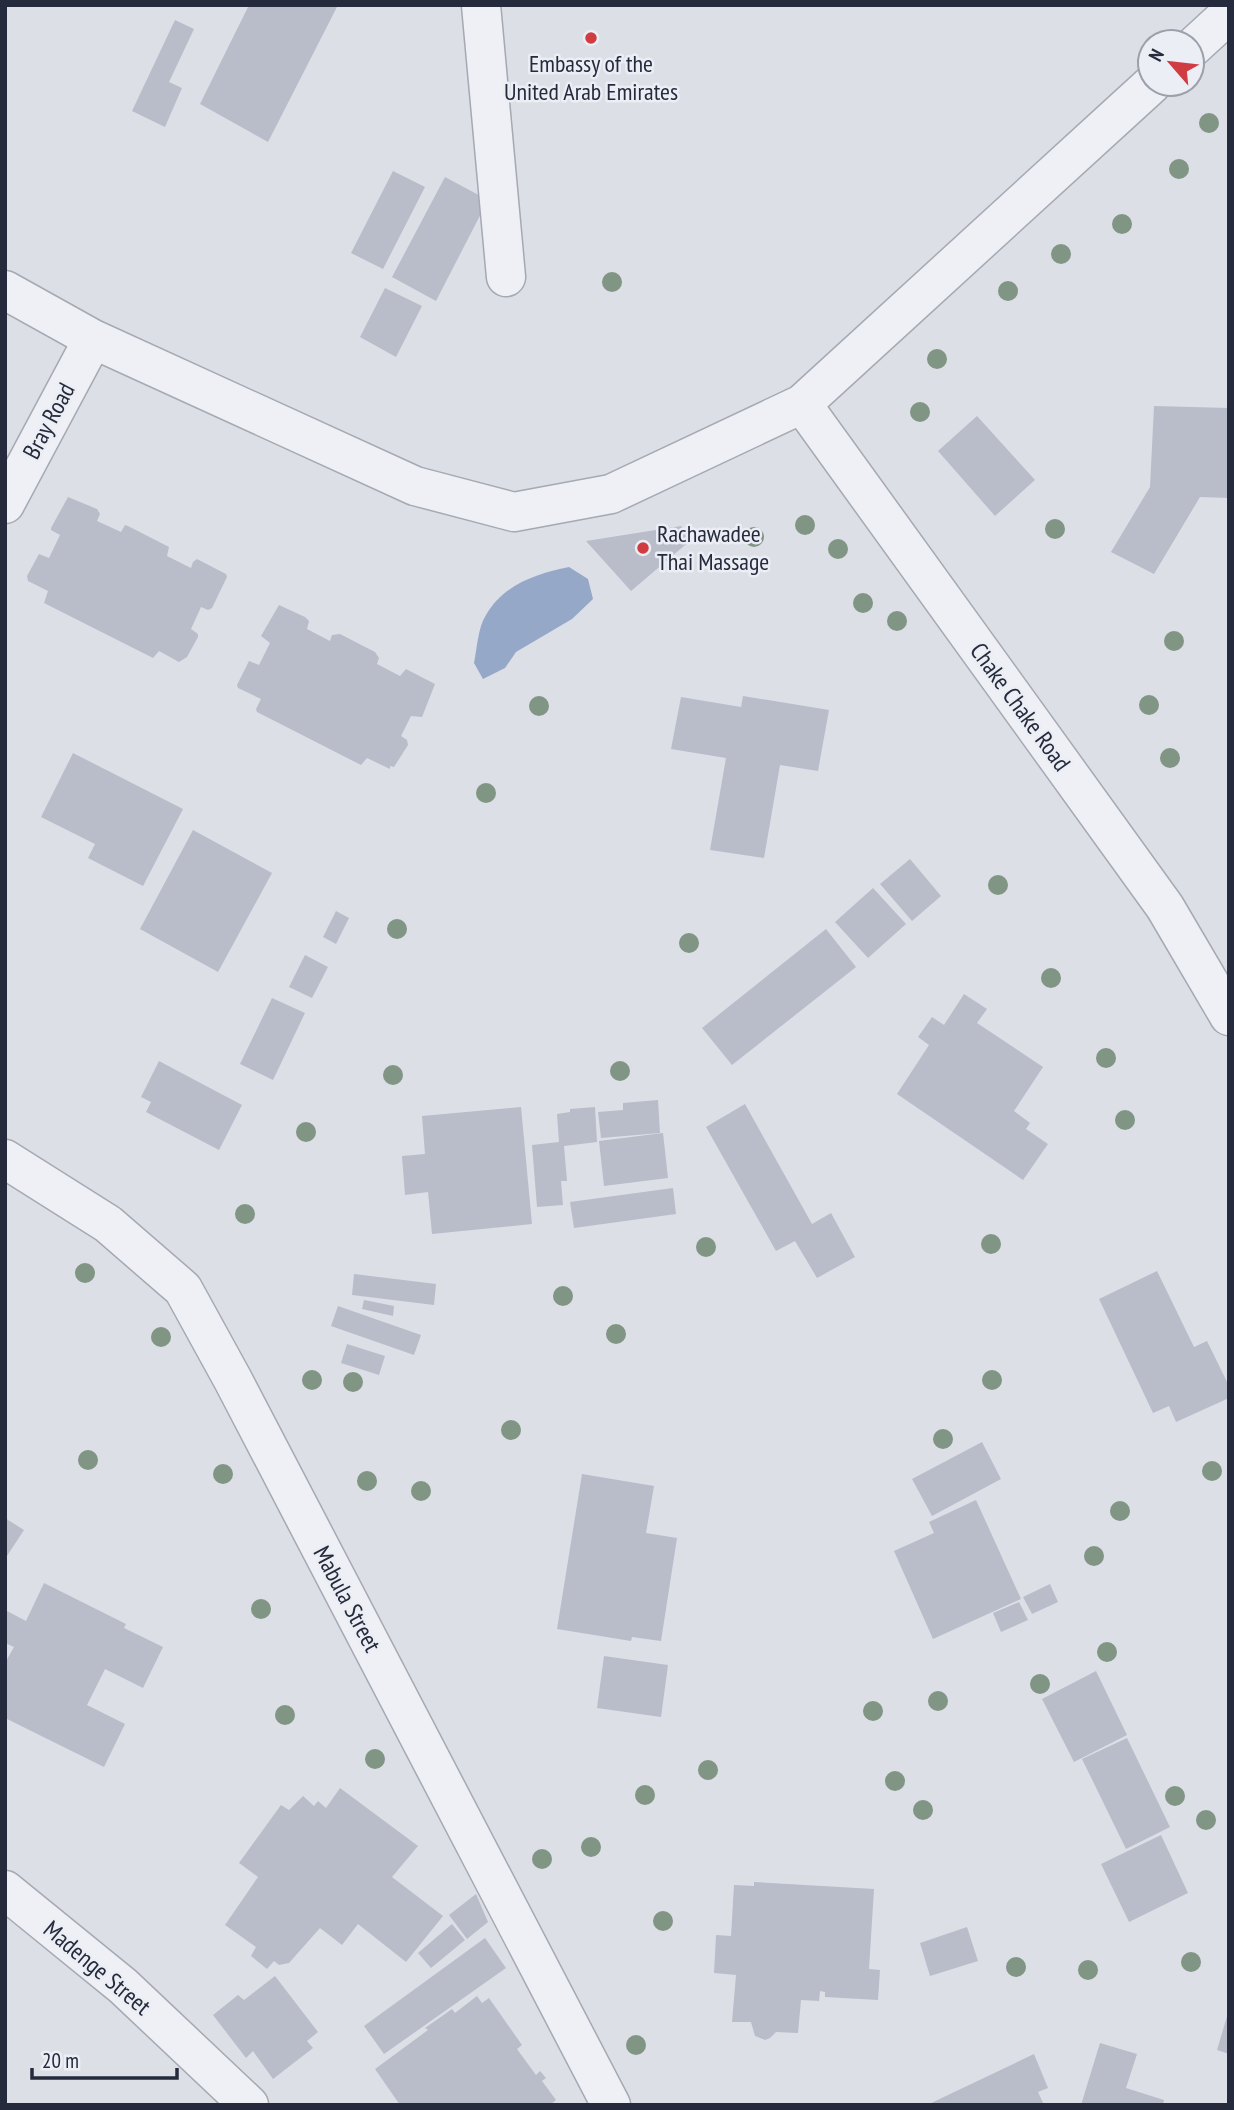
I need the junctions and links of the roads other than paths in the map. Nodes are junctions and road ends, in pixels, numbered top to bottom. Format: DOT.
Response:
graph roads {
  1 [pos="481,5"];
  2 [pos="1229,14"];
  3 [pos="1206,35"];
  4 [pos="1137,98"];
  5 [pos="506,277"];
  6 [pos="5,290"];
  7 [pos="93,338"];
  8 [pos="802,404"];
  9 [pos="5,504"];
  10 [pos="1229,1016"];
  11 [pos="5,1159"];
  12 [pos="5,1890"];
  13 [pos="248,2105"];
  14 [pos="611,2105"];
  1 -- 5 [label="street"];
  2 -- 3 [label="street"];
  4 -- 8 [label="street"];
  6 -- 7 [label="street"];
  7 -- 8 [label="street"];
  7 -- 9 [label="street, Bray Road"];
  8 -- 10 [label="street, Chake Chake Road"];
  11 -- 14 [label="street, Mabula Street"];
  12 -- 13 [label="street, Madenge Street"];
}
